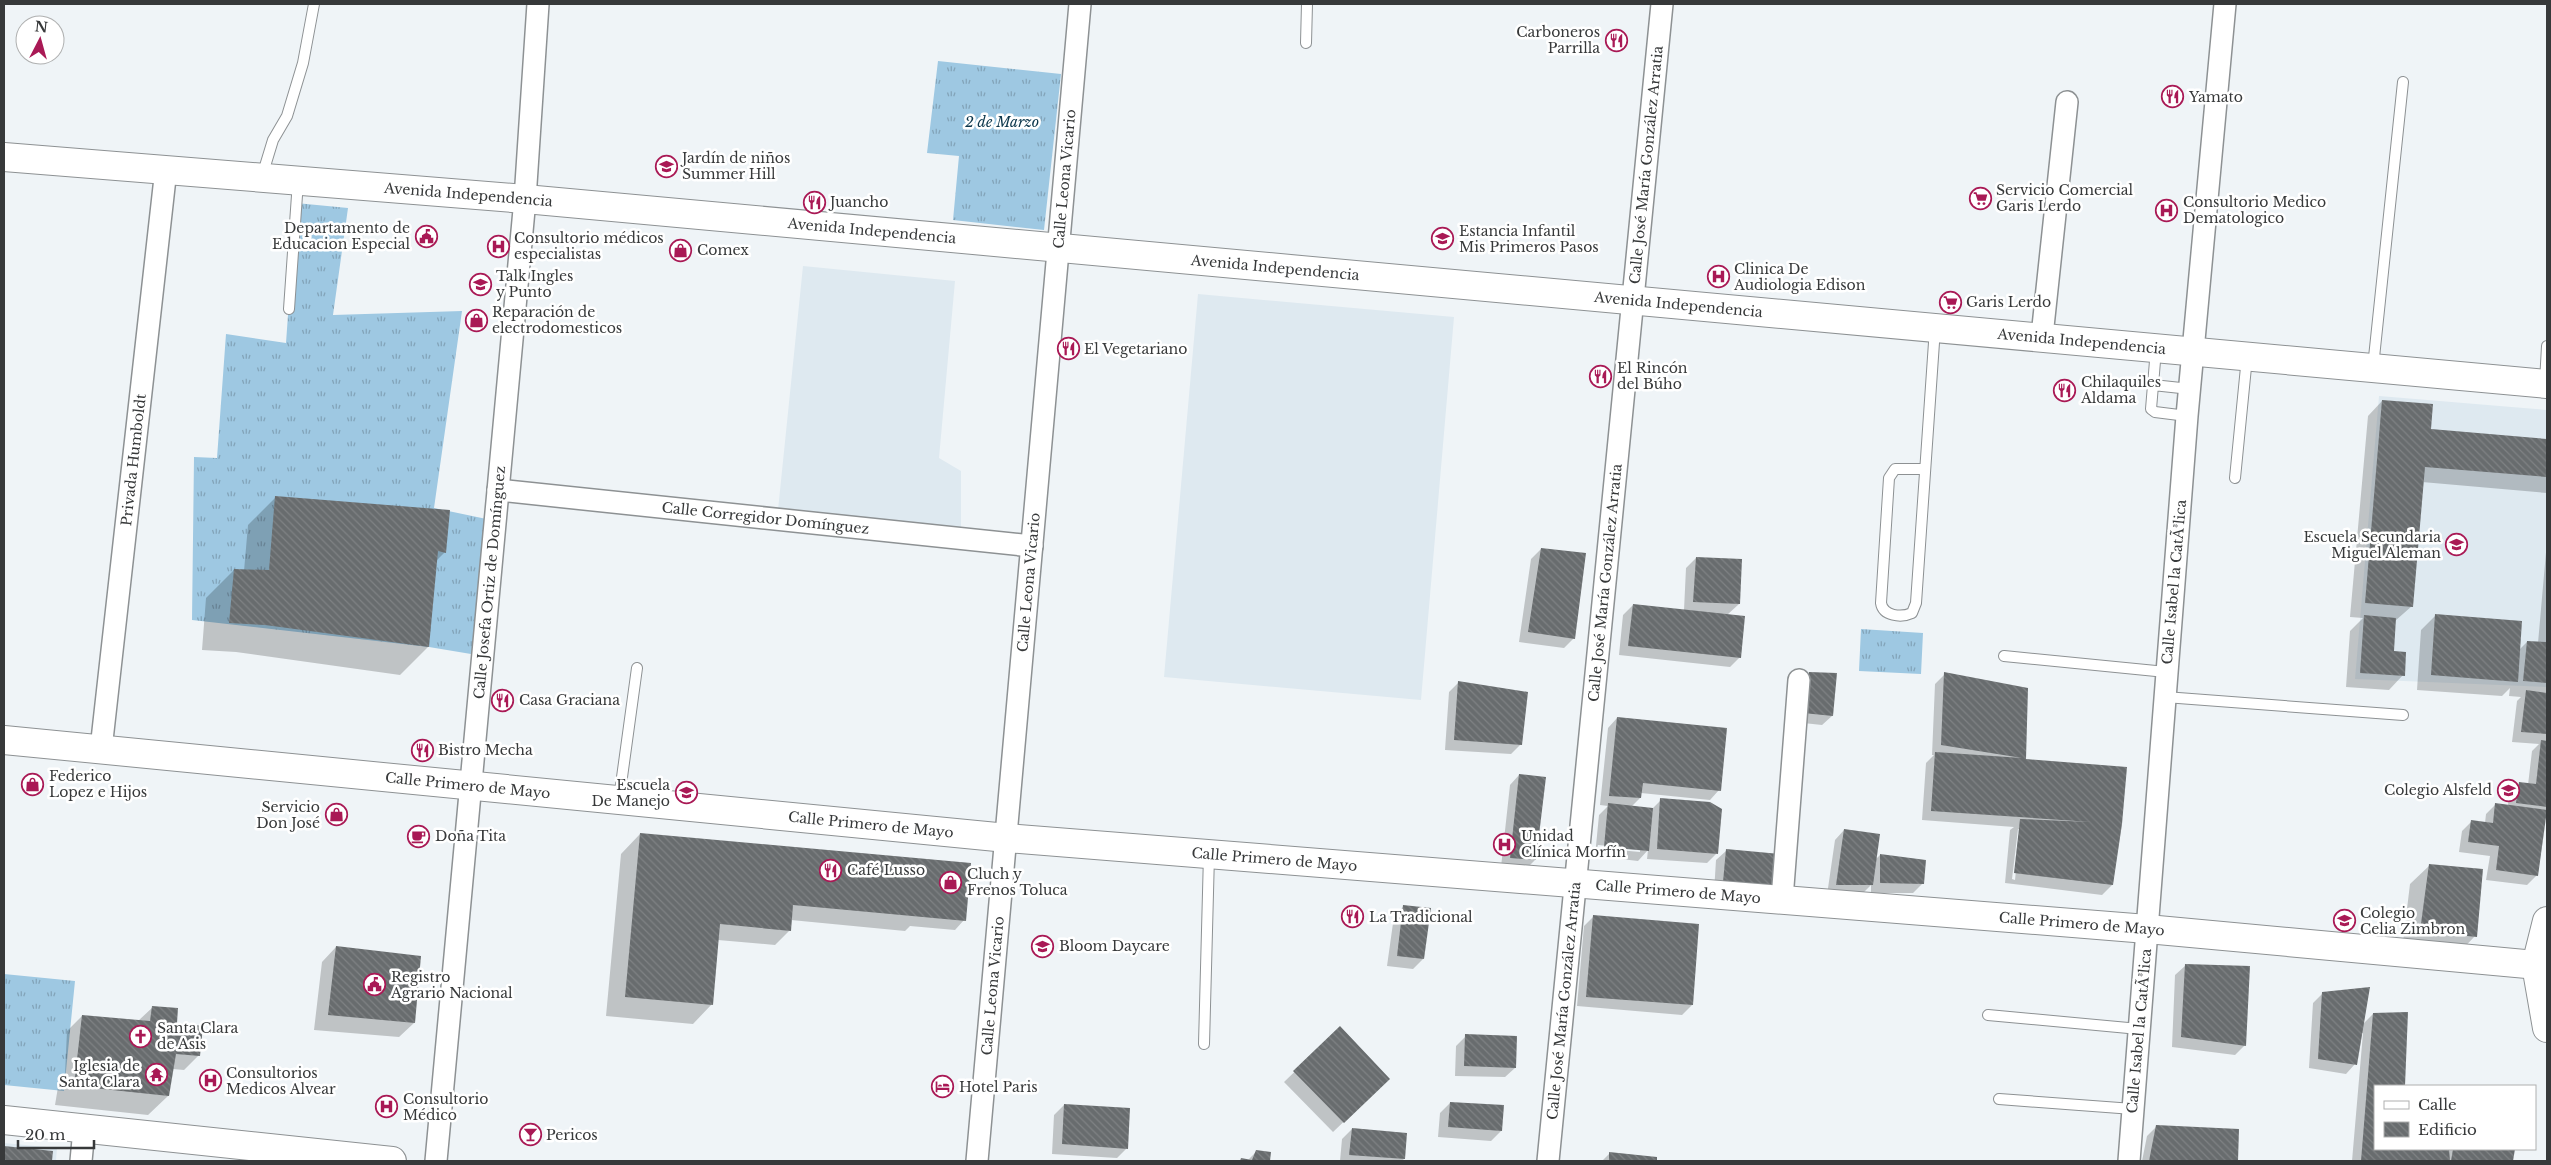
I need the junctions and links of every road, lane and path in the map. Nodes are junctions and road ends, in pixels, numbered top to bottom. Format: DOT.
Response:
graph roads {
  1 [pos="314,4"];
  2 [pos="538,4"];
  3 [pos="1080,4"];
  4 [pos="1307,4"];
  5 [pos="1662,4"];
  6 [pos="2225,4"];
  7 [pos="1306,43"];
  8 [pos="2403,82"];
  9 [pos="2067,102"];
  10 [pos="4,157"];
  11 [pos="166,169"];
  12 [pos="262,177"];
  13 [pos="298,180"];
  14 [pos="525,199"];
  15 [pos="1059,248"];
  16 [pos="1634,301"];
  17 [pos="289,309"];
  18 [pos="2043,324"];
  19 [pos="1935,327"];
  20 [pos="2547,346"];
  21 [pos="2157,348"];
  22 [pos="2193,352"];
  23 [pos="2246,357"];
  24 [pos="2372,368"];
  25 [pos="2546,383"];
  26 [pos="2153,385"];
  27 [pos="2190,389"];
  28 [pos="2187,416"];
  29 [pos="1924,469"];
  30 [pos="2235,478"];
  31 [pos="498,490"];
  32 [pos="1032,546"];
  33 [pos="2004,656"];
  34 [pos="636,668"];
  35 [pos="2166,672"];
  36 [pos="1799,680"];
  37 [pos="2164,697"];
  38 [pos="2403,715"];
  39 [pos="4,740"];
  40 [pos="101,749"];
  41 [pos="471,786"];
  42 [pos="619,800"];
  43 [pos="1006,838"];
  44 [pos="1208,856"];
  45 [pos="1576,882"];
  46 [pos="1782,899"];
  47 [pos="2547,921"];
  48 [pos="2147,929"];
  49 [pos="2542,966"];
  50 [pos="1988,1015"];
  51 [pos="2547,1028"];
  52 [pos="2139,1029"];
  53 [pos="1204,1044"];
  54 [pos="1999,1098"];
  55 [pos="2133,1109"];
  56 [pos="4,1120"];
  57 [pos="84,1129"];
  58 [pos="230,1153"];
  59 [pos="81,1161"];
  60 [pos="392,1161"];
  61 [pos="436,1161"];
  62 [pos="977,1161"];
  63 [pos="1548,1161"];
  64 [pos="2129,1161"];
  1 -- 12 [label="lane"];
  2 -- 14 [label="street, Calle Josefa Ortiz de Domínguez"];
  3 -- 15 [label="street, Calle Leona Vicario"];
  4 -- 7 [label="lane"];
  5 -- 16 [label="street, Calle José María González Arratia"];
  6 -- 22 [label="street, Calle Isabel la CatÃ³lica"];
  8 -- 24 [label="lane"];
  9 -- 18 [label="street"];
  10 -- 11 [label="main road, Avenida Independencia"];
  11 -- 12 [label="main road, Avenida Independencia"];
  11 -- 40 [label="street, Privada Humboldt"];
  12 -- 13 [label="main road, Avenida Independencia"];
  13 -- 14 [label="main road, Avenida Independencia"];
  13 -- 17 [label="lane"];
  14 -- 15 [label="main road, Avenida Independencia"];
  14 -- 31 [label="street, Calle Josefa Ortiz de Domínguez"];
  15 -- 16 [label="main road, Avenida Independencia"];
  15 -- 32 [label="street, Calle Leona Vicario"];
  16 -- 19 [label="main road, Avenida Independencia"];
  16 -- 45 [label="street, Calle José María González Arratia"];
  18 -- 19 [label="main road, Avenida Independencia"];
  18 -- 21 [label="main road, Avenida Independencia"];
  19 -- 29 [label="lane"];
  20 -- 25 [label="lane"];
  21 -- 22 [label="main road, Avenida Independencia"];
  21 -- 26 [label="lane"];
  22 -- 23 [label="main road, Avenida Independencia"];
  22 -- 27 [label="street, Calle Isabel la CatÃ³lica"];
  23 -- 24 [label="main road, Avenida Independencia"];
  23 -- 30 [label="lane"];
  24 -- 25 [label="main road, Avenida Independencia"];
  26 -- 27 [label="lane"];
  26 -- 28 [label="lane"];
  27 -- 28 [label="street, Calle Isabel la CatÃ³lica"];
  28 -- 35 [label="street, Calle Isabel la CatÃ³lica"];
  29 -- 29 [label="lane"];
  31 -- 32 [label="street, Calle Corregidor Domínguez"];
  31 -- 41 [label="street, Calle Josefa Ortiz de Domínguez"];
  32 -- 43 [label="street, Calle Leona Vicario"];
  33 -- 35 [label="lane"];
  34 -- 42 [label="lane"];
  35 -- 37 [label="street, Calle Isabel la CatÃ³lica"];
  36 -- 46 [label="street"];
  37 -- 38 [label="lane"];
  37 -- 48 [label="street, Calle Isabel la CatÃ³lica"];
  39 -- 40 [label="main road, Calle Primero de Mayo"];
  40 -- 41 [label="main road, Calle Primero de Mayo"];
  41 -- 42 [label="main road, Calle Primero de Mayo"];
  41 -- 61 [label="street, Calle Josefa Ortiz de Domínguez"];
  42 -- 43 [label="main road, Calle Primero de Mayo"];
  43 -- 44 [label="main road, Calle Primero de Mayo"];
  43 -- 62 [label="street, Calle Leona Vicario"];
  44 -- 45 [label="main road, Calle Primero de Mayo"];
  44 -- 53 [label="lane"];
  45 -- 46 [label="main road, Calle Primero de Mayo"];
  45 -- 63 [label="street, Calle José María González Arratia"];
  46 -- 48 [label="main road, Calle Primero de Mayo"];
  47 -- 49 [label="main road"];
  48 -- 49 [label="main road, Calle Primero de Mayo"];
  48 -- 52 [label="street, Calle Isabel la CatÃ³lica"];
  49 -- 51 [label="main road"];
  50 -- 52 [label="lane"];
  52 -- 55 [label="street, Calle Isabel la CatÃ³lica"];
  54 -- 55 [label="lane"];
  55 -- 64 [label="street, Calle Isabel la CatÃ³lica"];
  56 -- 57 [label="main road"];
  57 -- 58 [label="main road"];
  57 -- 59 [label="street"];
  58 -- 60 [label="main road"];
}
